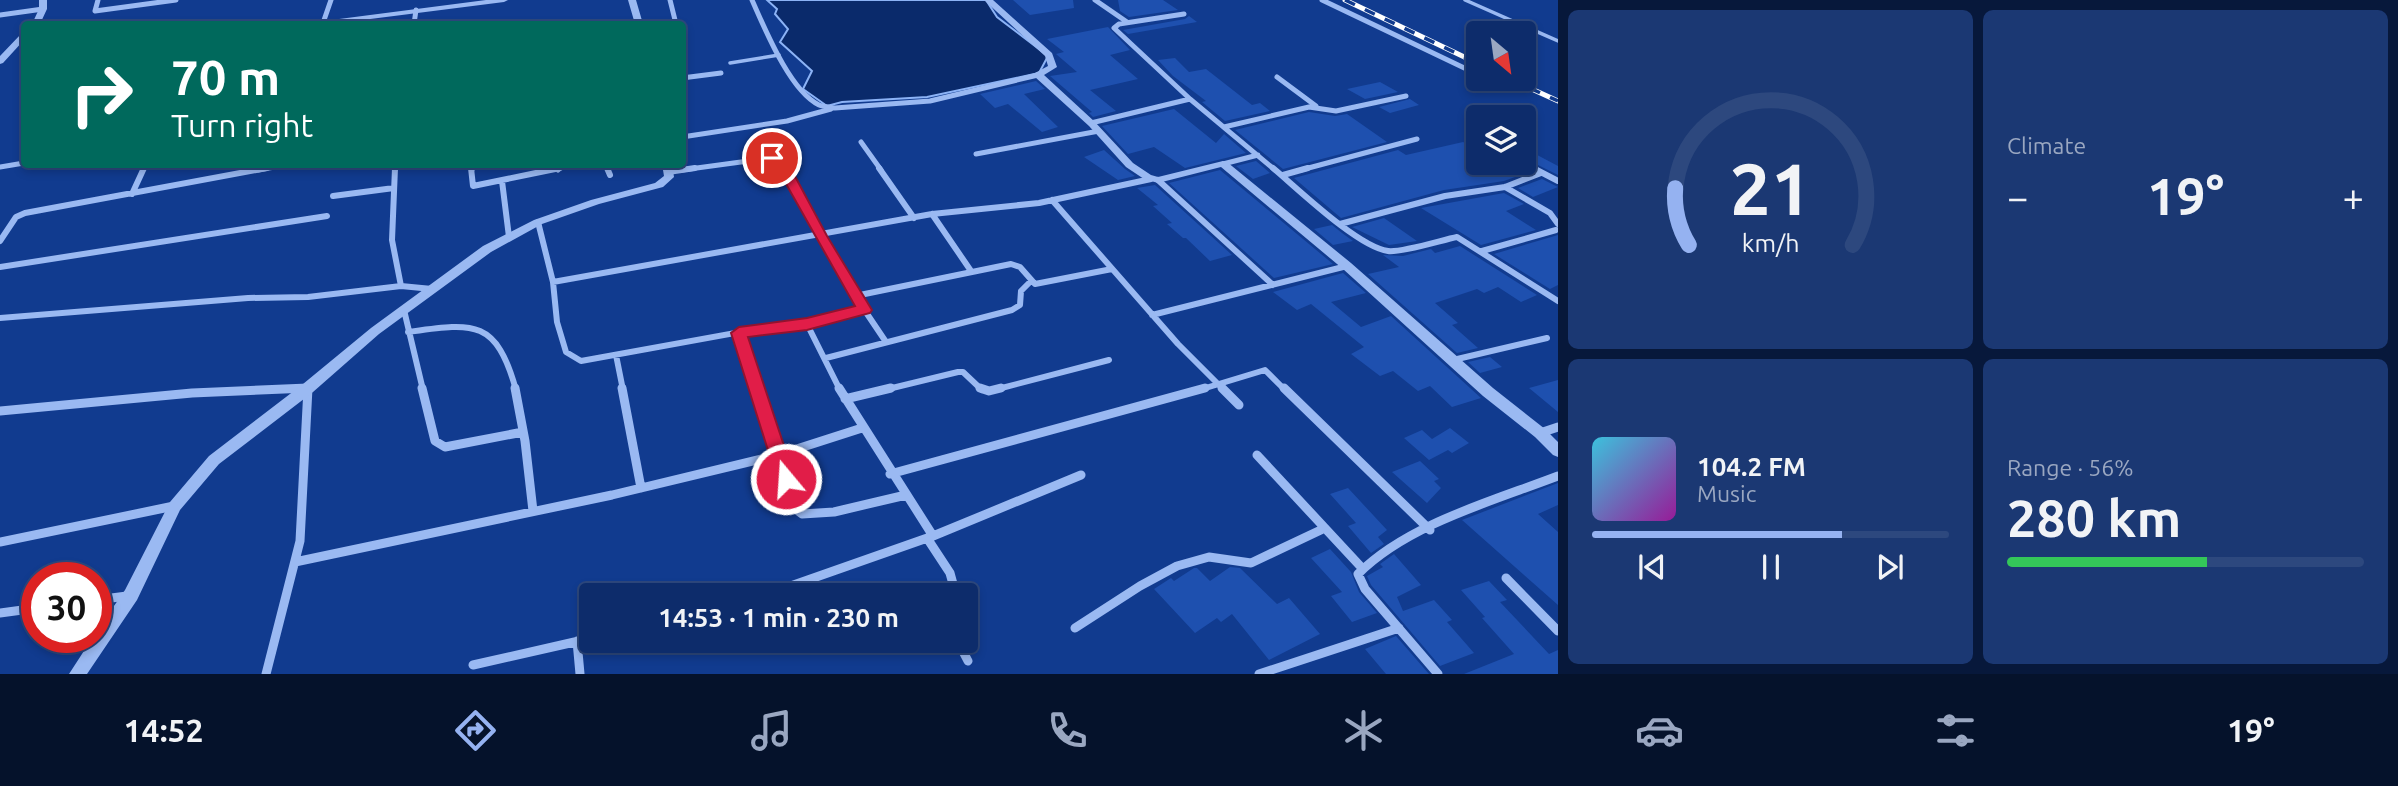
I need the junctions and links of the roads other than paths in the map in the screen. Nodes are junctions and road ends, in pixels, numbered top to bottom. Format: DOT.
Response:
graph roads {
  1 [pos="97,0"];
  2 [pos="176,0"];
  3 [pos="331,0"];
  4 [pos="504,0"];
  5 [pos="632,0"];
  6 [pos="670,0"];
  7 [pos="752,0"];
  8 [pos="988,0"];
  9 [pos="1095,0"];
  10 [pos="1322,0"];
  11 [pos="1465,0"];
  12 [pos="451,3"];
  13 [pos="43,4"];
  14 [pos="416,10"];
  15 [pos="1184,14"];
  16 [pos="0,15"];
  17 [pos="37,21"];
  18 [pos="320,21"];
  19 [pos="340,21"];
  20 [pos="414,21"];
  21 [pos="638,21"];
  22 [pos="675,21"];
  23 [pos="1127,23"];
  24 [pos="21,39"];
  25 [pos="1558,41"];
  26 [pos="5,52"];
  27 [pos="779,55"];
  28 [pos="0,61"];
  29 [pos="730,63"];
  30 [pos="1466,69"];
  31 [pos="721,74"];
  32 [pos="1038,75"];
  33 [pos="1277,77"];
  34 [pos="686,78"];
  35 [pos="1406,96"];
  36 [pos="1190,99"];
  37 [pos="835,108"];
  38 [pos="1319,108"];
  39 [pos="1095,127"];
  40 [pos="1224,127"];
  41 [pos="686,136"];
  42 [pos="1417,139"];
  43 [pos="861,142"];
  44 [pos="976,154"];
  45 [pos="1258,155"];
  46 [pos="21,164"];
  47 [pos="1223,164"];
  48 [pos="686,166"];
  49 [pos="0,167"];
  50 [pos="144,168"];
  51 [pos="270,168"];
  52 [pos="395,168"];
  53 [pos="471,168"];
  54 [pos="560,168"];
  55 [pos="607,168"];
  56 [pos="668,168"];
  57 [pos="1536,170"];
  58 [pos="1541,173"];
  59 [pos="610,175"];
  60 [pos="1283,175"];
  61 [pos="1154,180"];
  62 [pos="502,181"];
  63 [pos="1558,181"];
  64 [pos="1505,187"];
  65 [pos="394,188"];
  66 [pos="132,194"];
  67 [pos="333,196"];
  68 [pos="1052,200"];
  69 [pos="932,214"];
  70 [pos="327,216"];
  71 [pos="914,218"];
  72 [pos="538,222"];
  73 [pos="1340,224"];
  74 [pos="1557,227"];
  75 [pos="3,231"];
  76 [pos="820,236"];
  77 [pos="509,237"];
  78 [pos="0,241"];
  79 [pos="1482,251"];
  80 [pos="1347,266"];
  81 [pos="0,267"];
  82 [pos="1112,269"];
  83 [pos="971,271"];
  84 [pos="1031,281"];
  85 [pos="553,282"];
  86 [pos="1273,285"];
  87 [pos="401,286"];
  88 [pos="432,289"];
  89 [pos="1558,291"];
  90 [pos="1547,295"];
  91 [pos="855,296"];
  92 [pos="1558,302"];
  93 [pos="404,310"];
  94 [pos="865,310"];
  95 [pos="1153,315"];
  96 [pos="0,318"];
  97 [pos="807,324"];
  98 [pos="408,332"];
  99 [pos="739,333"];
  100 [pos="1547,338"];
  101 [pos="886,342"];
  102 [pos="616,355"];
  103 [pos="826,358"];
  104 [pos="1109,360"];
  105 [pos="1452,360"];
  106 [pos="1217,384"];
  107 [pos="308,388"];
  108 [pos="845,399"];
  109 [pos="1239,405"];
  110 [pos="0,411"];
  111 [pos="1558,426"];
  112 [pos="862,428"];
  113 [pos="523,432"];
  114 [pos="1540,433"];
  115 [pos="1558,451"];
  116 [pos="1257,454"];
  117 [pos="778,455"];
  118 [pos="890,474"];
  119 [pos="1081,475"];
  120 [pos="1558,476"];
  121 [pos="641,488"];
  122 [pos="906,495"];
  123 [pos="175,506"];
  124 [pos="533,512"];
  125 [pos="1325,527"];
  126 [pos="1430,530"];
  127 [pos="930,537"];
  128 [pos="0,541"];
  129 [pos="295,562"];
  130 [pos="1362,568"];
  131 [pos="1506,578"];
  132 [pos="799,583"];
  133 [pos="955,583"];
  134 [pos="131,596"];
  135 [pos="112,598"];
  136 [pos="21,610"];
  137 [pos="0,613"];
  138 [pos="1075,628"];
  139 [pos="1399,628"];
  140 [pos="1558,631"];
  141 [pos="577,641"];
  142 [pos="964,653"];
  143 [pos="968,661"];
  144 [pos="473,666"];
  145 [pos="77,674"];
  146 [pos="266,674"];
  147 [pos="580,674"];
  148 [pos="1259,674"];
  149 [pos="1438,674"];
  1 -- 2 [label="street"];
  3 -- 18 [label="street"];
  4 -- 12 [label="street"];
  5 -- 21 [label="street"];
  6 -- 22 [label="street"];
  7 -- 27 [label="street"];
  8 -- 32 [label="street"];
  9 -- 23 [label="street"];
  10 -- 30 [label="street"];
  11 -- 25 [label="lane"];
  12 -- 14 [label="street"];
  13 -- 16 [label="street"];
  13 -- 17 [label="street"];
  14 -- 19 [label="street"];
  14 -- 20 [label="street"];
  15 -- 23 [label="street"];
  23 -- 36 [label="street"];
  24 -- 26 [label="street"];
  26 -- 28 [label="street"];
  27 -- 29 [label="lane"];
  27 -- 37 [label="street"];
  31 -- 34 [label="street"];
  32 -- 37 [label="street"];
  32 -- 39 [label="street"];
  33 -- 38 [label="street"];
  35 -- 38 [label="street"];
  36 -- 39 [label="street"];
  36 -- 40 [label="street"];
  37 -- 41 [label="street"];
  38 -- 40 [label="street"];
  39 -- 44 [label="street"];
  39 -- 61 [label="street"];
  40 -- 45 [label="street"];
  42 -- 60 [label="street"];
  43 -- 71 [label="street"];
  45 -- 47 [label="street"];
  45 -- 60 [label="street"];
  46 -- 49 [label="street"];
  47 -- 61 [label="street"];
  47 -- 80 [label="street"];
  48 -- 76 [label="street"];
  50 -- 66 [label="street"];
  51 -- 66 [label="street"];
  52 -- 65 [label="street"];
  53 -- 62 [label="street"];
  54 -- 62 [label="street"];
  55 -- 59 [label="street"];
  56 -- 72 [label="street"];
  57 -- 58 [label="street"];
  58 -- 63 [label="street"];
  58 -- 64 [label="street"];
  60 -- 73 [label="street"];
  61 -- 68 [label="street"];
  61 -- 86 [label="street"];
  62 -- 77 [label="street"];
  64 -- 73 [label="street"];
  64 -- 74 [label="street"];
  65 -- 67 [label="street"];
  65 -- 87 [label="street"];
  66 -- 75 [label="street"];
  68 -- 69 [label="street"];
  68 -- 82 [label="street"];
  69 -- 71 [label="street"];
  69 -- 83 [label="street"];
  70 -- 81 [label="street"];
  71 -- 76 [label="street"];
  72 -- 77 [label="street"];
  72 -- 85 [label="street"];
  73 -- 79 [label="street"];
  74 -- 79 [label="street"];
  75 -- 78 [label="street"];
  76 -- 85 [label="street"];
  76 -- 91 [label="street"];
  77 -- 88 [label="street"];
  79 -- 90 [label="street"];
  80 -- 86 [label="street"];
  80 -- 105 [label="street"];
  82 -- 84 [label="street"];
  82 -- 95 [label="street"];
  83 -- 84 [label="street"];
  83 -- 91 [label="street"];
  84 -- 101 [label="street"];
  85 -- 102 [label="street"];
  86 -- 95 [label="street"];
  87 -- 88 [label="street"];
  87 -- 96 [label="street"];
  88 -- 93 [label="street"];
  89 -- 90 [label="street"];
  90 -- 92 [label="street"];
  91 -- 94 [label="street"];
  93 -- 98 [label="street"];
  93 -- 107 [label="street"];
  94 -- 97 [label="street"];
  94 -- 101 [label="street"];
  95 -- 106 [label="street"];
  97 -- 99 [label="street"];
  97 -- 103 [label="street"];
  98 -- 113 [label="street"];
  98 -- 113 [label="street"];
  99 -- 102 [label="street"];
  99 -- 117 [label="street"];
  100 -- 105 [label="street"];
  101 -- 103 [label="street"];
  102 -- 121 [label="street"];
  103 -- 108 [label="street"];
  104 -- 108 [label="street"];
  105 -- 114 [label="street"];
  106 -- 109 [label="street"];
  106 -- 118 [label="street"];
  106 -- 126 [label="street"];
  107 -- 110 [label="street"];
  107 -- 123 [label="street"];
  107 -- 129 [label="street"];
  108 -- 112 [label="street"];
  111 -- 114 [label="street"];
  112 -- 117 [label="street"];
  112 -- 118 [label="street"];
  113 -- 124 [label="street"];
  114 -- 115 [label="street"];
  116 -- 125 [label="street"];
  117 -- 121 [label="street"];
  117 -- 122 [label="street"];
  118 -- 122 [label="street"];
  119 -- 127 [label="street"];
  120 -- 126 [label="street"];
  121 -- 124 [label="street"];
  122 -- 127 [label="street"];
  123 -- 128 [label="street"];
  123 -- 134 [label="street"];
  124 -- 129 [label="street"];
  125 -- 130 [label="street"];
  125 -- 138 [label="street"];
  126 -- 130 [label="street"];
  127 -- 132 [label="street"];
  127 -- 133 [label="street"];
  129 -- 146 [label="street"];
  130 -- 139 [label="street"];
  131 -- 140 [label="street"];
  134 -- 135 [label="street"];
  134 -- 145 [label="street"];
  136 -- 137 [label="street"];
  139 -- 148 [label="street"];
  139 -- 149 [label="street"];
  141 -- 144 [label="street"];
  141 -- 147 [label="street"];
  142 -- 143 [label="street"];
}
